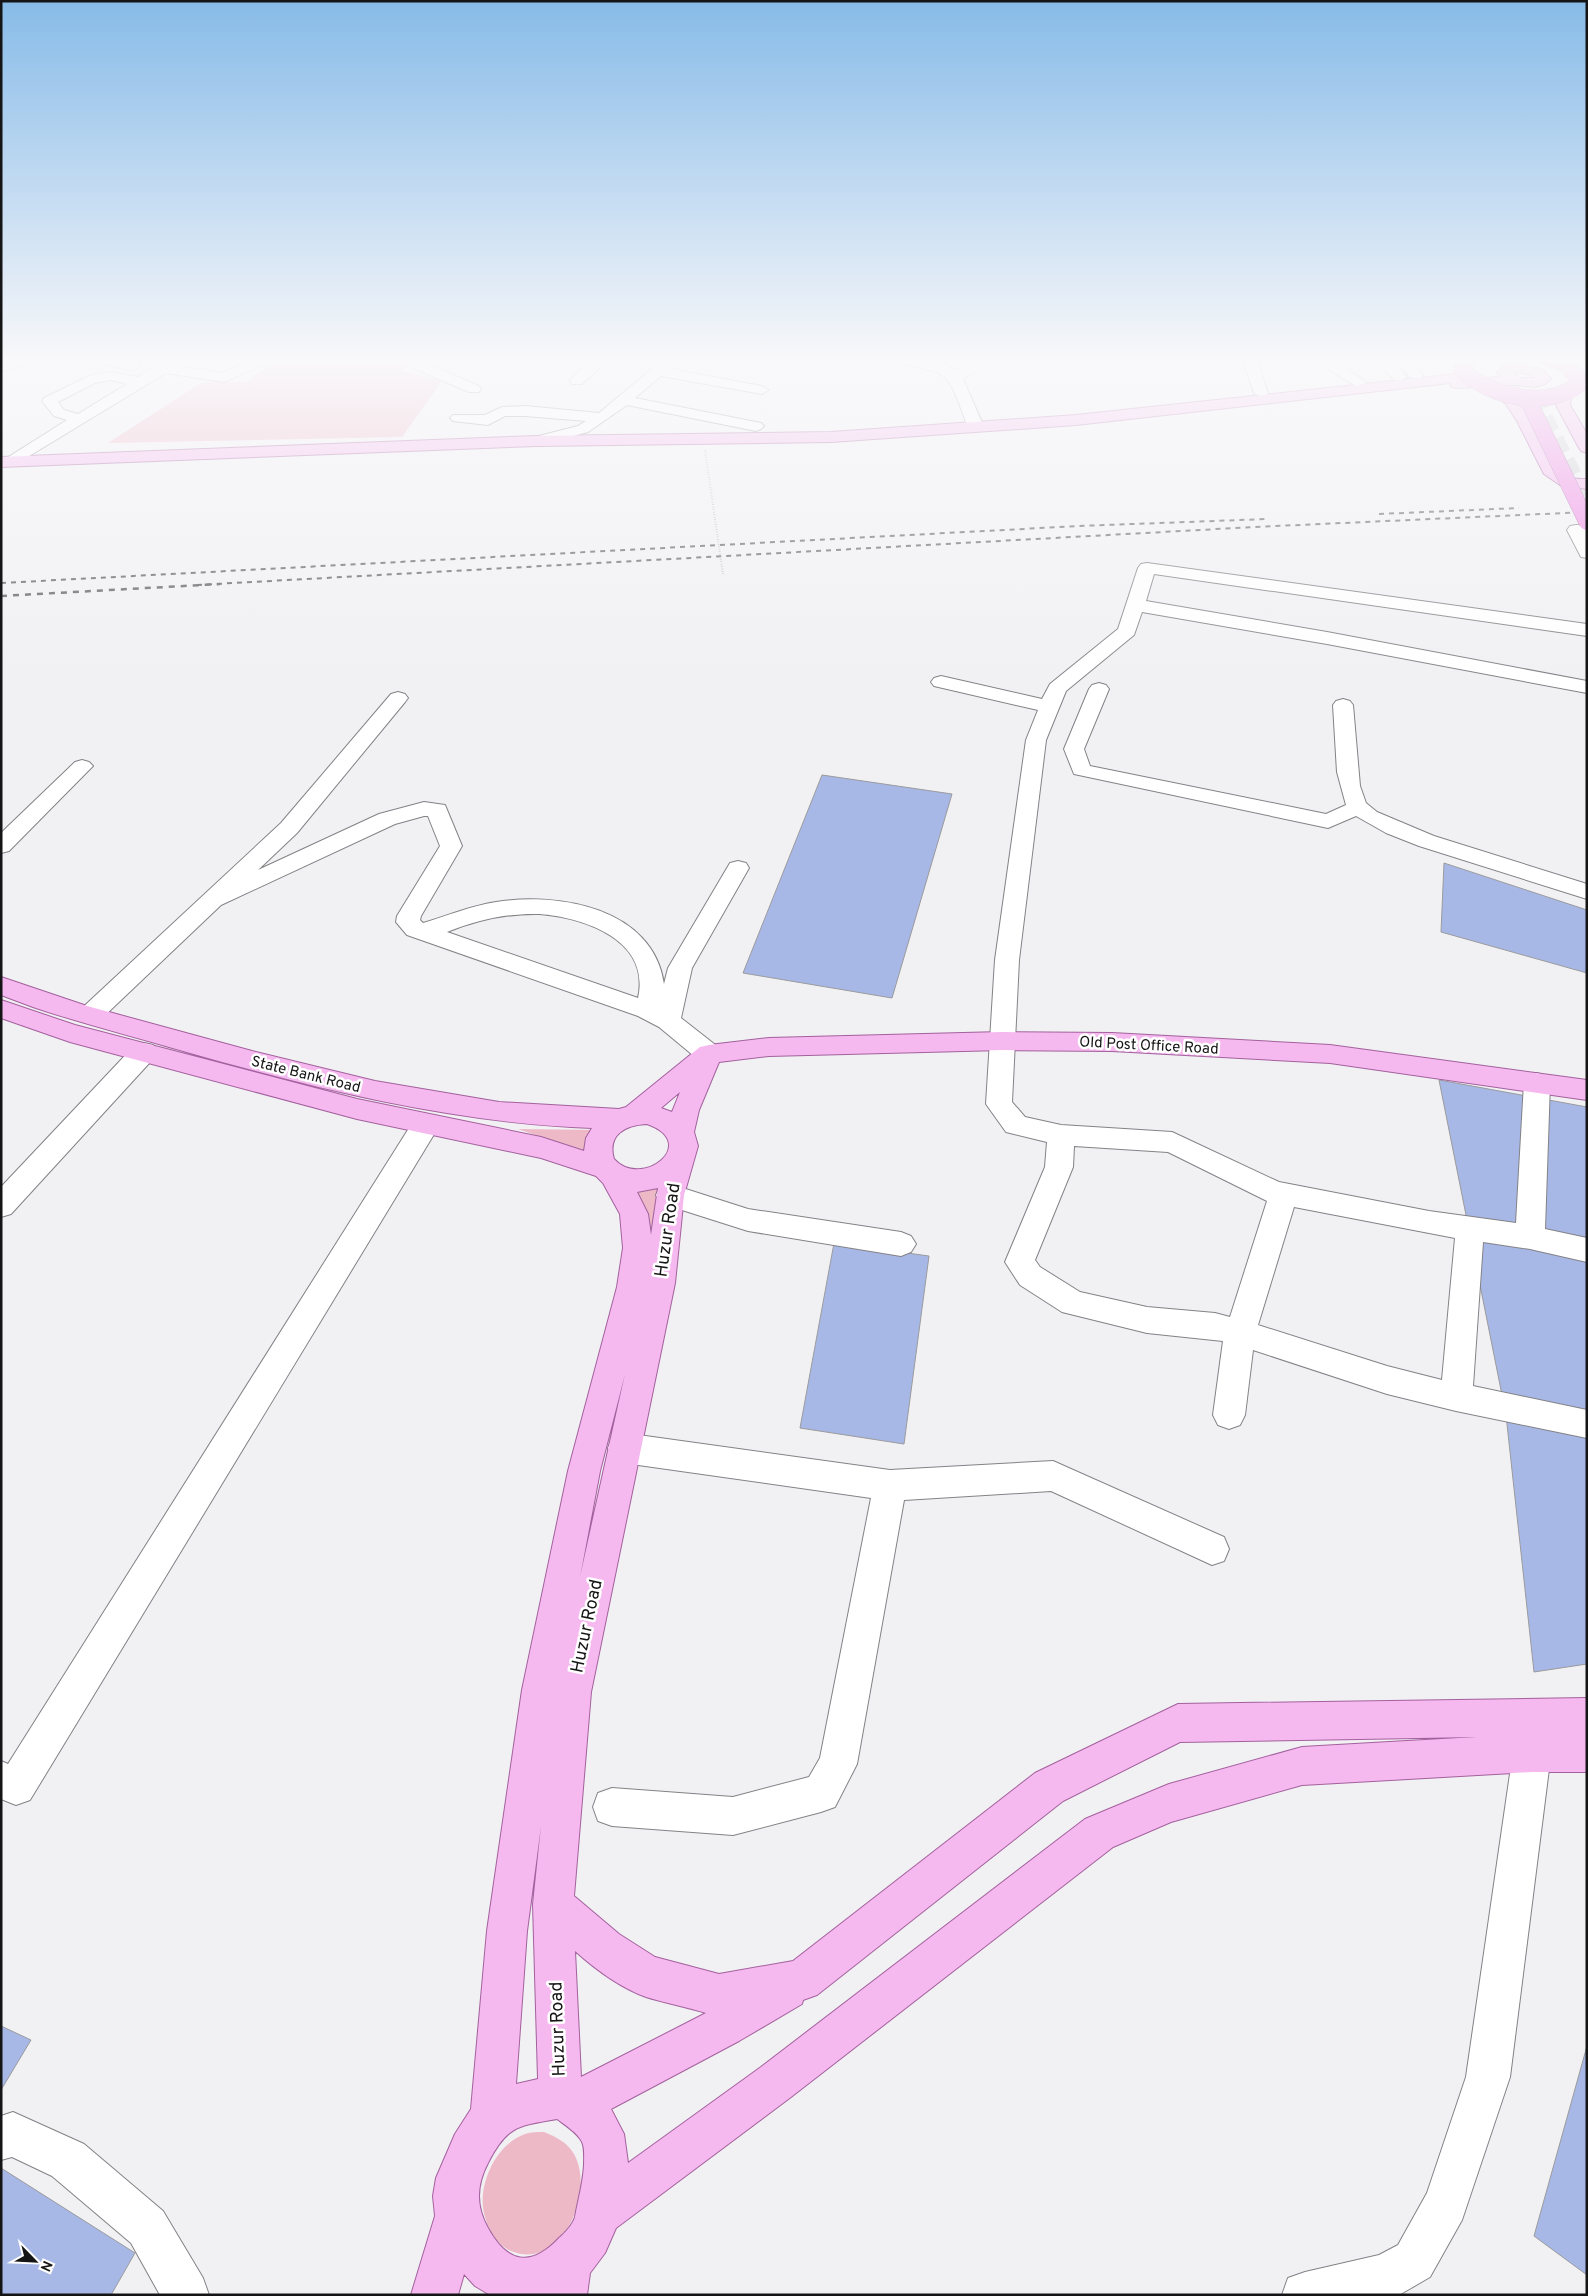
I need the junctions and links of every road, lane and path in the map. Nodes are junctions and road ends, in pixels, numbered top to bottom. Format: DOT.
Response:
graph roads {
  1 [pos="707,465"];
  2 [pos="1547,465"];
  3 [pos="1560,465"];
  4 [pos="1576,465"];
  5 [pos="1587,484"];
  6 [pos="1587,488"];
  7 [pos="1587,522"];
  8 [pos="1587,530"];
  9 [pos="1587,553"];
  10 [pos="723,574"];
  11 [pos="1251,604"];
  12 [pos="1135,605"];
  13 [pos="1587,630"];
  14 [pos="941,682"];
  15 [pos="1587,687"];
  16 [pos="1099,689"];
  17 [pos="398,698"];
  18 [pos="1343,705"];
  19 [pos="1049,708"];
  20 [pos="82,766"];
  21 [pos="1357,808"];
  22 [pos="1,846"];
  23 [pos="738,868"];
  24 [pos="1587,892"];
  25 [pos="210,901"];
  26 [pos="427,932"];
  27 [pos="1,985"];
  28 [pos="1,1009"];
  29 [pos="90,1015"];
  30 [pos="657,1015"];
  31 [pos="1002,1041"];
  32 [pos="144,1052"];
  33 [pos="709,1054"];
  34 [pos="1537,1084"];
  35 [pos="1587,1090"];
  36 [pos="627,1117"];
  37 [pos="426,1124"];
  38 [pos="681,1131"];
  39 [pos="1061,1135"];
  40 [pos="678,1163"];
  41 [pos="609,1172"];
  42 [pos="1284,1194"];
  43 [pos="670,1195"];
  44 [pos="1,1206"];
  45 [pos="1470,1229"];
  46 [pos="1530,1237"];
  47 [pos="900,1244"];
  48 [pos="1587,1250"];
  49 [pos="1240,1333"];
  50 [pos="1456,1397"];
  51 [pos="1228,1415"];
  52 [pos="1587,1424"];
  53 [pos="624,1448"];
  54 [pos="890,1485"];
  55 [pos="1212,1549"];
  56 [pos="1587,1717"];
  57 [pos="1532,1753"];
  58 [pos="1587,1753"];
  59 [pos="1,1780"];
  60 [pos="612,1807"];
  61 [pos="553,1904"];
  62 [pos="802,1980"];
  63 [pos="568,2100"];
  64 [pos="492,2118"];
  65 [pos="1,2138"];
  66 [pos="597,2214"];
  67 [pos="458,2218"];
  68 [pos="566,2279"];
  69 [pos="186,2295"];
  70 [pos="434,2295"];
  71 [pos="1305,2295"];
  1 -- 10 [label="path, bridge"];
  2 -- 5 [label="main road"];
  3 -- 7 [label="highway, bridge"];
  4 -- 6 [label="highway"];
  8 -- 9 [label="street"];
  11 -- 12 [label="street"];
  11 -- 12 [label="street"];
  11 -- 13 [label="street"];
  11 -- 15 [label="street"];
  12 -- 19 [label="street"];
  14 -- 19 [label="street"];
  16 -- 21 [label="street"];
  17 -- 25 [label="street"];
  18 -- 21 [label="street"];
  19 -- 31 [label="street"];
  20 -- 22 [label="street"];
  21 -- 24 [label="street"];
  23 -- 30 [label="street"];
  25 -- 26 [label="street"];
  25 -- 29 [label="street"];
  26 -- 30 [label="street"];
  26 -- 30 [label="street"];
  27 -- 29 [label="main road, State Bank Road"];
  28 -- 32 [label="main road, State Bank Road"];
  29 -- 36 [label="main road, State Bank Road"];
  30 -- 33 [label="street"];
  31 -- 33 [label="main road, Old Post Office Road"];
  31 -- 34 [label="main road, Old Post Office Road"];
  31 -- 39 [label="street"];
  32 -- 37 [label="main road, State Bank Road"];
  32 -- 44 [label="street"];
  33 -- 36 [label="main road"];
  33 -- 38 [label="main road"];
  34 -- 35 [label="main road, Old Post Office Road"];
  34 -- 46 [label="street"];
  36 -- 38 [label="main road"];
  36 -- 41 [label="main road"];
  37 -- 41 [label="main road, State Bank Road"];
  37 -- 59 [label="street"];
  38 -- 40 [label="main road"];
  39 -- 42 [label="street"];
  39 -- 49 [label="street"];
  40 -- 41 [label="main road"];
  40 -- 43 [label="main road, Huzur Road"];
  41 -- 64 [label="main road, Huzur Road"];
  42 -- 45 [label="street"];
  42 -- 49 [label="street"];
  43 -- 47 [label="street"];
  43 -- 53 [label="main road, Huzur Road"];
  45 -- 46 [label="street"];
  45 -- 50 [label="street"];
  46 -- 48 [label="street"];
  49 -- 50 [label="street"];
  49 -- 51 [label="street"];
  50 -- 52 [label="street"];
  53 -- 54 [label="street"];
  53 -- 61 [label="main road, Huzur Road"];
  54 -- 55 [label="street"];
  54 -- 60 [label="street"];
  56 -- 62 [label="main road"];
  57 -- 58 [label="main road"];
  57 -- 66 [label="main road"];
  57 -- 71 [label="street"];
  61 -- 62 [label="main road"];
  61 -- 63 [label="main road, Huzur Road"];
  62 -- 63 [label="main road"];
  63 -- 64 [label="main road"];
  63 -- 66 [label="main road"];
  64 -- 67 [label="main road"];
  65 -- 69 [label="street"];
  66 -- 68 [label="main road"];
  67 -- 68 [label="main road"];
  67 -- 70 [label="main road"];
}
